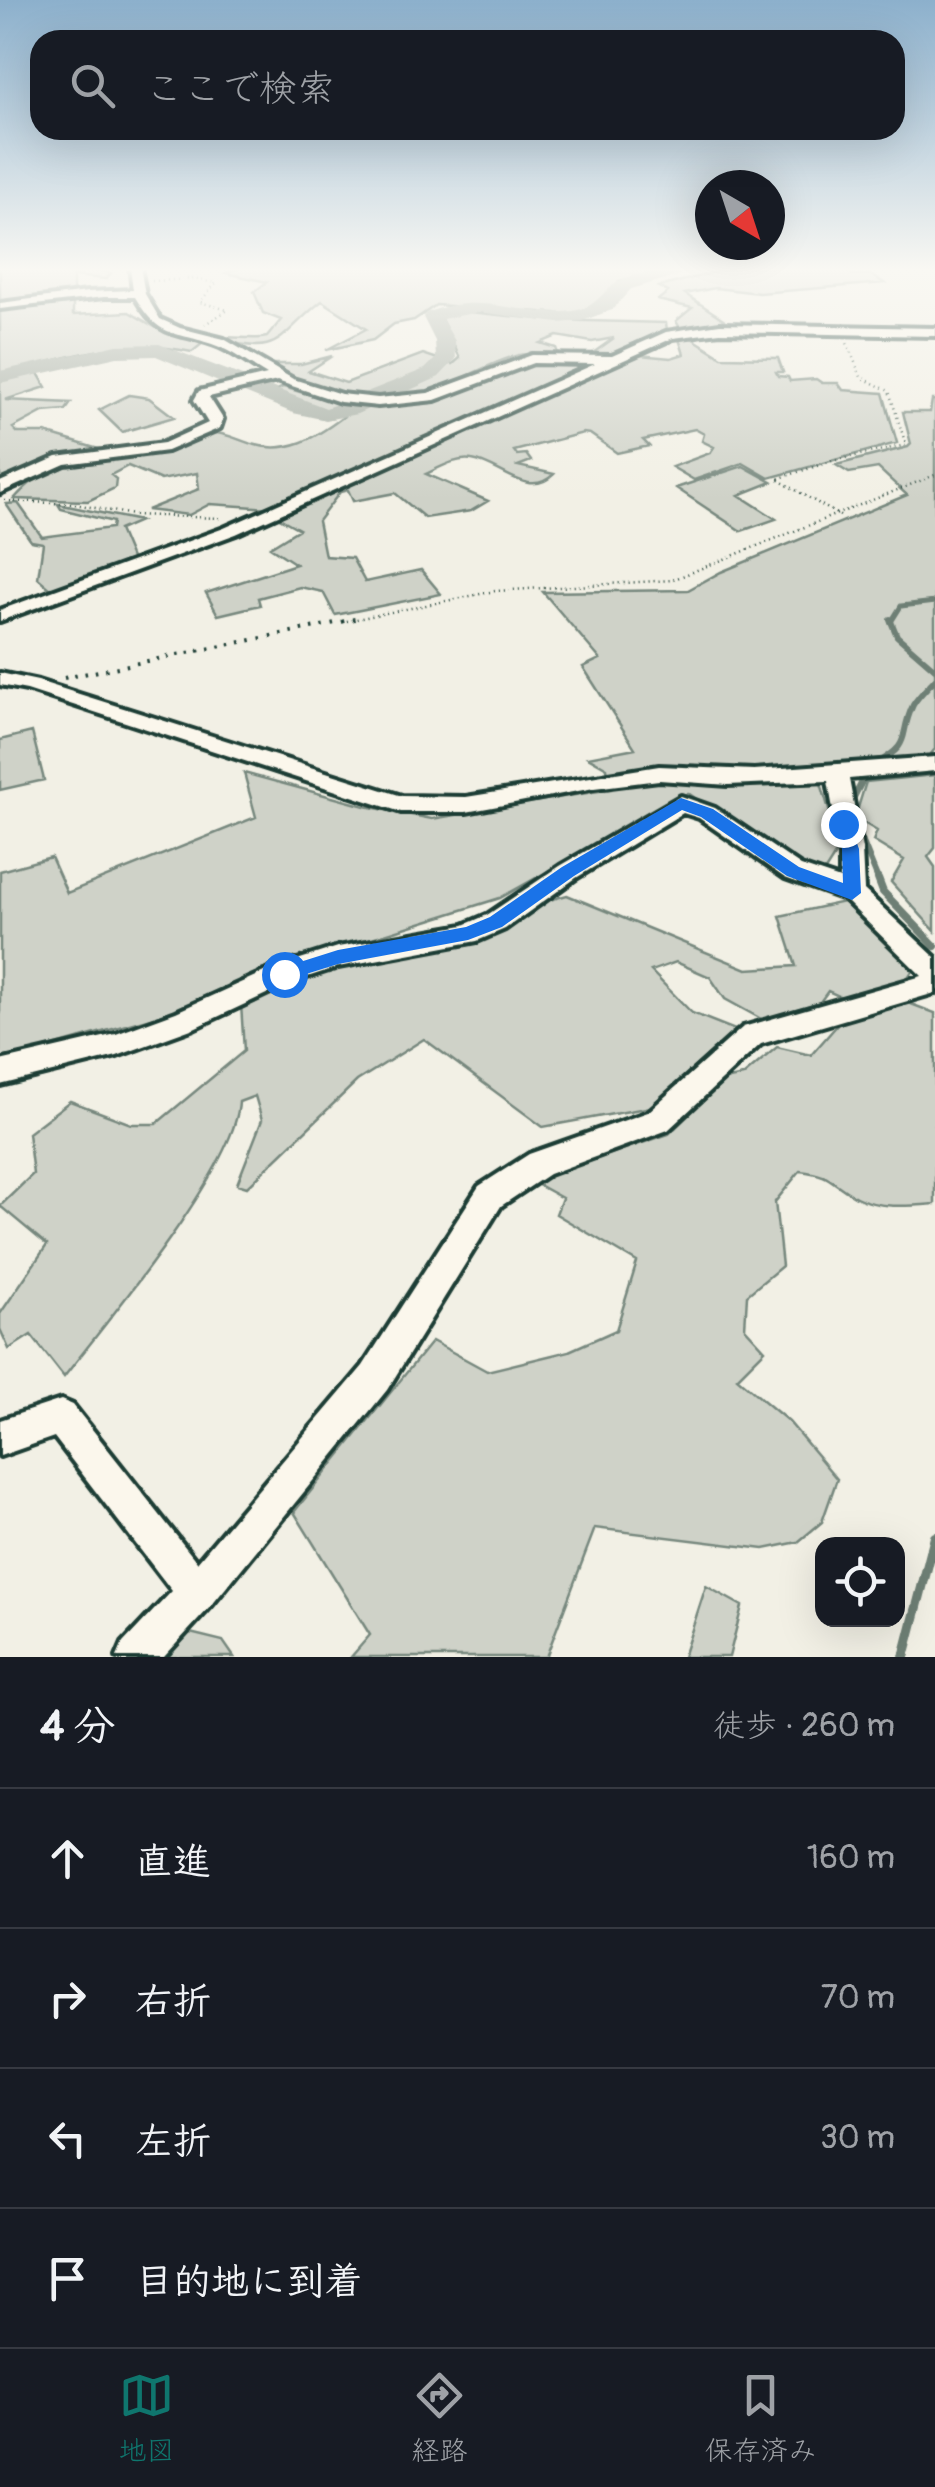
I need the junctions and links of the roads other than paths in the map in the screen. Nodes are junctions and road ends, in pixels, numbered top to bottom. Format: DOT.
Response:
graph roads {
  1 [pos="220,344"];
  2 [pos="649,344"];
  3 [pos="615,360"];
  4 [pos="271,378"];
  5 [pos="0,488"];
  6 [pos="0,616"];
  7 [pos="0,680"];
  8 [pos="935,764"];
  9 [pos="836,774"];
  10 [pos="852,893"];
  11 [pos="935,972"];
  12 [pos="935,982"];
  13 [pos="0,1074"];
  14 [pos="0,1438"];
  15 [pos="197,1592"];
  16 [pos="138,1657"];
  1 -- 4 [label="street"];
  2 -- 3 [label="street"];
  3 -- 4 [label="street"];
  3 -- 6 [label="street"];
  4 -- 5 [label="street"];
  7 -- 9 [label="street"];
  8 -- 9 [label="street"];
  9 -- 10 [label="street"];
  10 -- 11 [label="street"];
  10 -- 13 [label="street"];
  12 -- 15 [label="street"];
  14 -- 15 [label="street"];
  15 -- 16 [label="street"];
}
